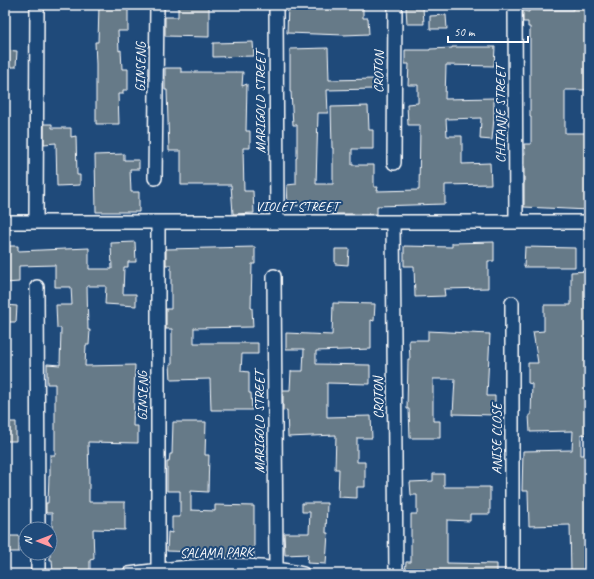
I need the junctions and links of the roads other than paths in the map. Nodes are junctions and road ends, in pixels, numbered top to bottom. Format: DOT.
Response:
graph roads {
  1 [pos="37,5"];
  2 [pos="157,5"];
  3 [pos="276,5"];
  4 [pos="395,5"];
  5 [pos="515,5"];
  6 [pos="394,163"];
  7 [pos="155,178"];
  8 [pos="36,221"];
  9 [pos="5,222"];
  10 [pos="158,222"];
  11 [pos="277,222"];
  12 [pos="393,222"];
  13 [pos="516,222"];
  14 [pos="589,222"];
  15 [pos="274,276"];
  16 [pos="37,287"];
  17 [pos="512,303"];
  18 [pos="38,521"];
  19 [pos="38,561"];
  20 [pos="276,568"];
  21 [pos="158,570"];
  22 [pos="260,571"];
  23 [pos="38,574"];
  24 [pos="130,574"];
  25 [pos="303,574"];
  26 [pos="396,574"];
  27 [pos="512,574"];
  1 -- 8 [label="street"];
  2 -- 7 [label="street, GINSENG"];
  3 -- 11 [label="street, MARIGOLD STREET"];
  4 -- 6 [label="street, CROTON"];
  5 -- 13 [label="street, CHITANJE STREET"];
  8 -- 9 [label="street, VIOLET STREET"];
  8 -- 10 [label="street, VIOLET STREET"];
  10 -- 11 [label="street, VIOLET STREET"];
  10 -- 21 [label="street, GINSENG"];
  11 -- 12 [label="street, VIOLET STREET"];
  12 -- 13 [label="street, VIOLET STREET"];
  12 -- 26 [label="street, CROTON"];
  13 -- 14 [label="street, VIOLET STREET"];
  15 -- 20 [label="street, MARIGOLD STREET"];
  16 -- 18 [label="street"];
  17 -- 27 [label="street, ANISE CLOSE"];
  19 -- 23 [label="street"];
  20 -- 22 [label="street, SALAMA PARK"];
  20 -- 25 [label="street, SALAMA PARK"];
  21 -- 22 [label="street, SALAMA PARK"];
  21 -- 24 [label="street, SALAMA PARK"];
}
